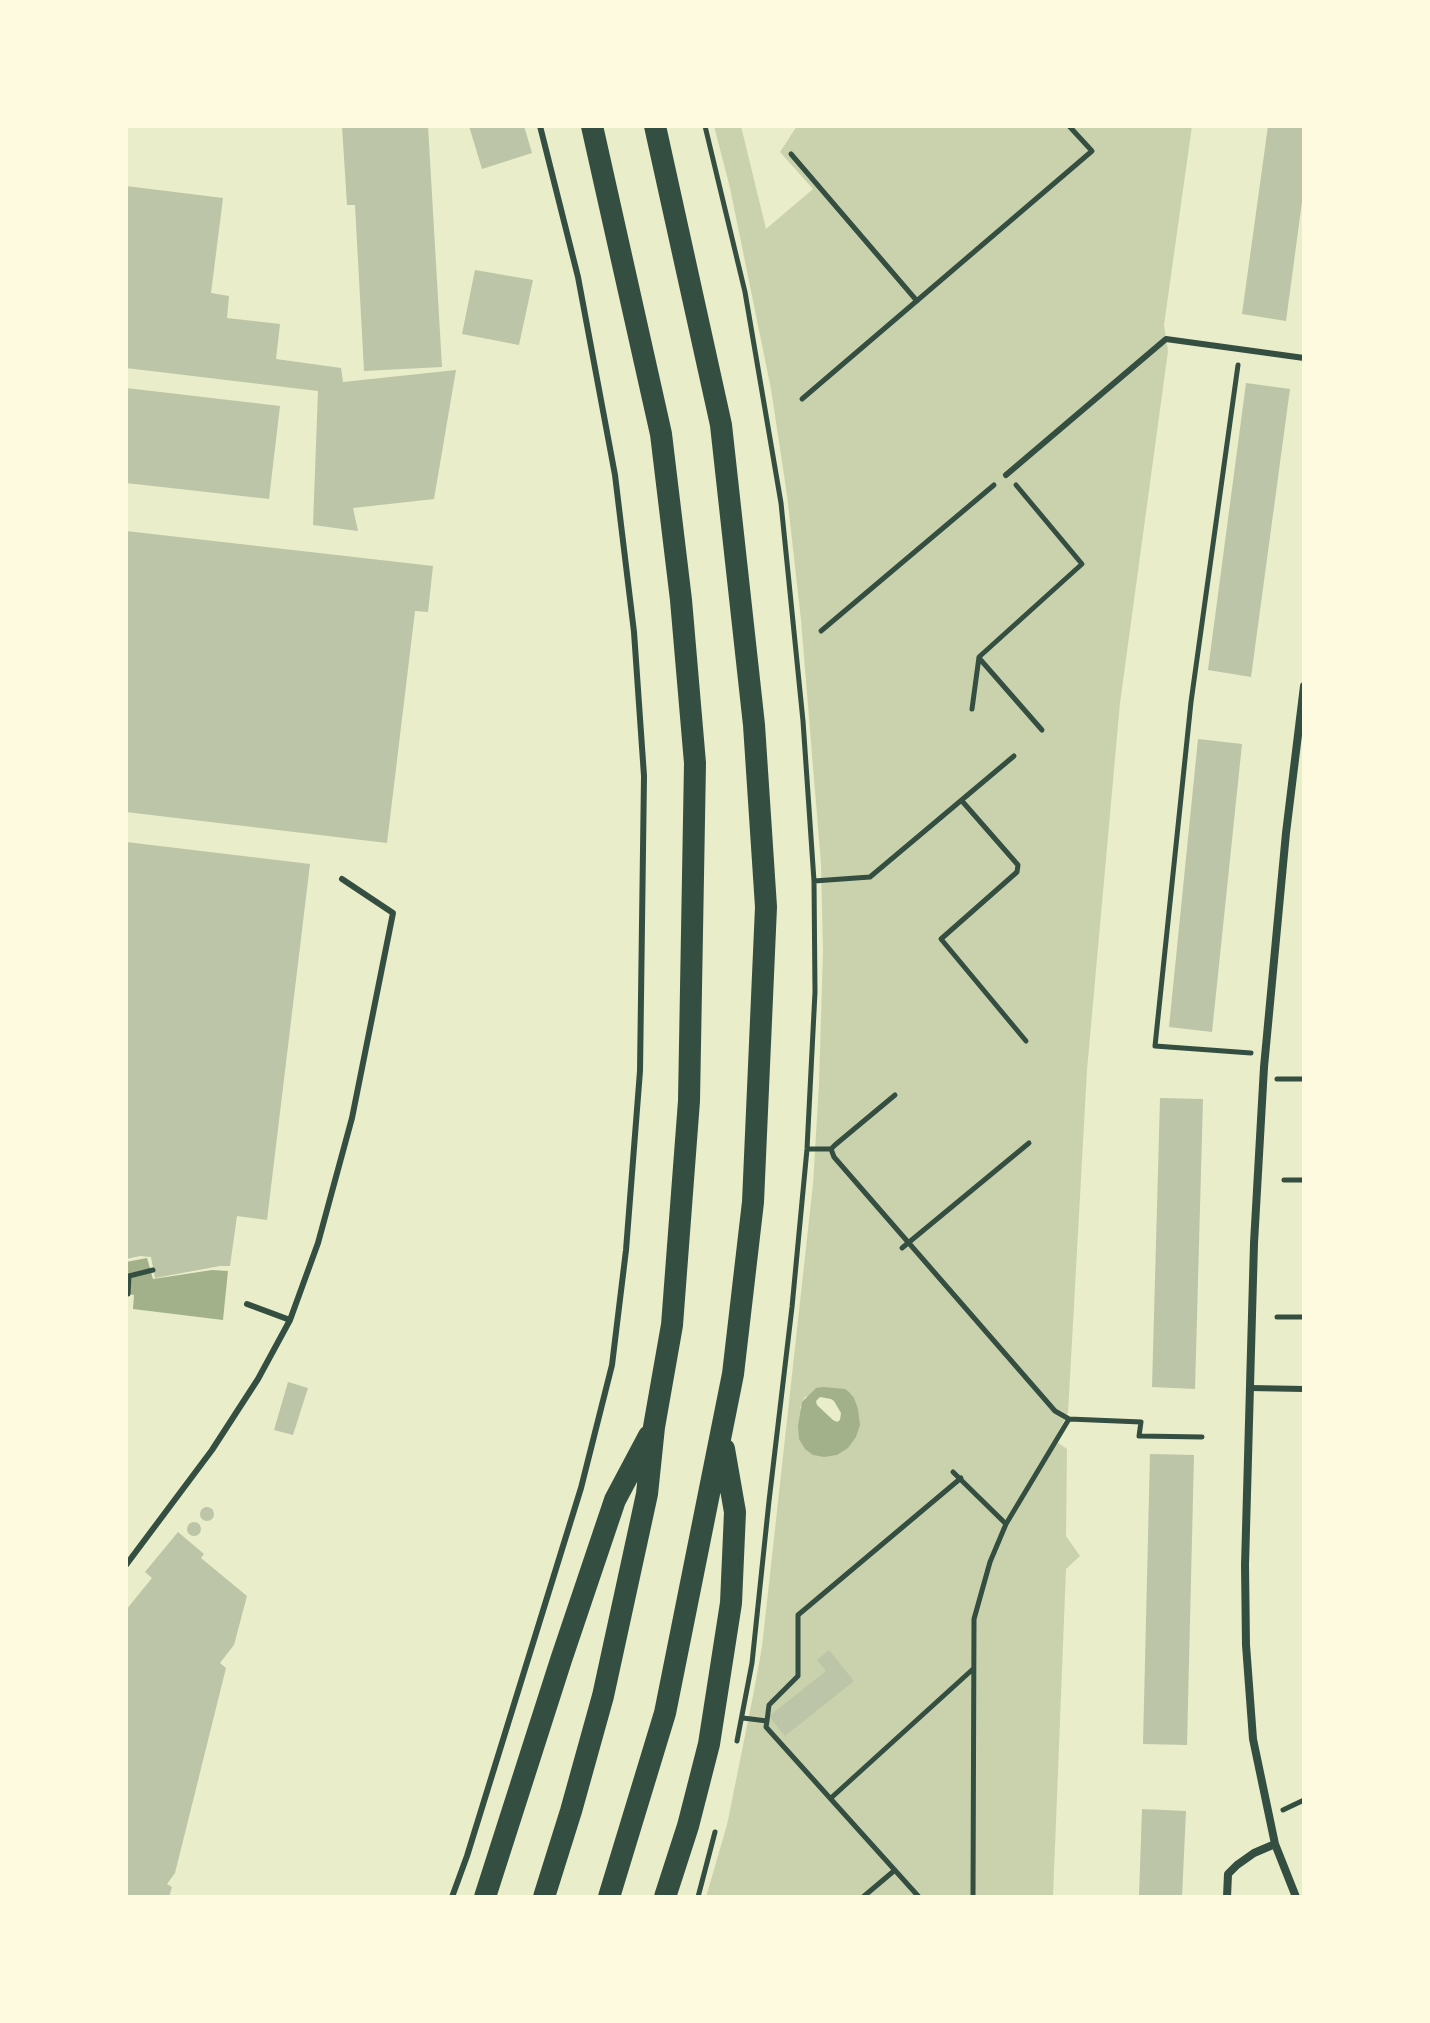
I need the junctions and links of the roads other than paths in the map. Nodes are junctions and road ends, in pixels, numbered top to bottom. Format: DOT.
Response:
graph roads {
  1 [pos="540,126"];
  2 [pos="592,126"];
  3 [pos="655,126"];
  4 [pos="1304,358"];
  5 [pos="1006,475"];
  6 [pos="1304,686"];
  7 [pos="342,879"];
  8 [pos="247,1304"];
  9 [pos="290,1320"];
  10 [pos="1250,1388"];
  11 [pos="1304,1389"];
  12 [pos="654,1427"];
  13 [pos="721,1437"];
  14 [pos="126,1565"];
  15 [pos="1275,1844"];
  16 [pos="452,1897"];
  17 [pos="485,1897"];
  18 [pos="544,1897"];
  19 [pos="609,1897"];
  20 [pos="665,1897"];
  21 [pos="1227,1897"];
  22 [pos="1296,1897"];
  1 -- 16 [label="lane"];
  2 -- 12 [label="highway"];
  3 -- 13 [label="highway"];
  4 -- 5 [label="lane"];
  6 -- 10 [label="street"];
  7 -- 9 [label="lane"];
  8 -- 9 [label="lane"];
  9 -- 14 [label="lane"];
  10 -- 11 [label="lane"];
  10 -- 15 [label="street"];
  12 -- 17 [label="highway"];
  12 -- 18 [label="highway"];
  13 -- 19 [label="highway"];
  13 -- 20 [label="highway"];
  15 -- 21 [label="street"];
  15 -- 22 [label="street"];
}
